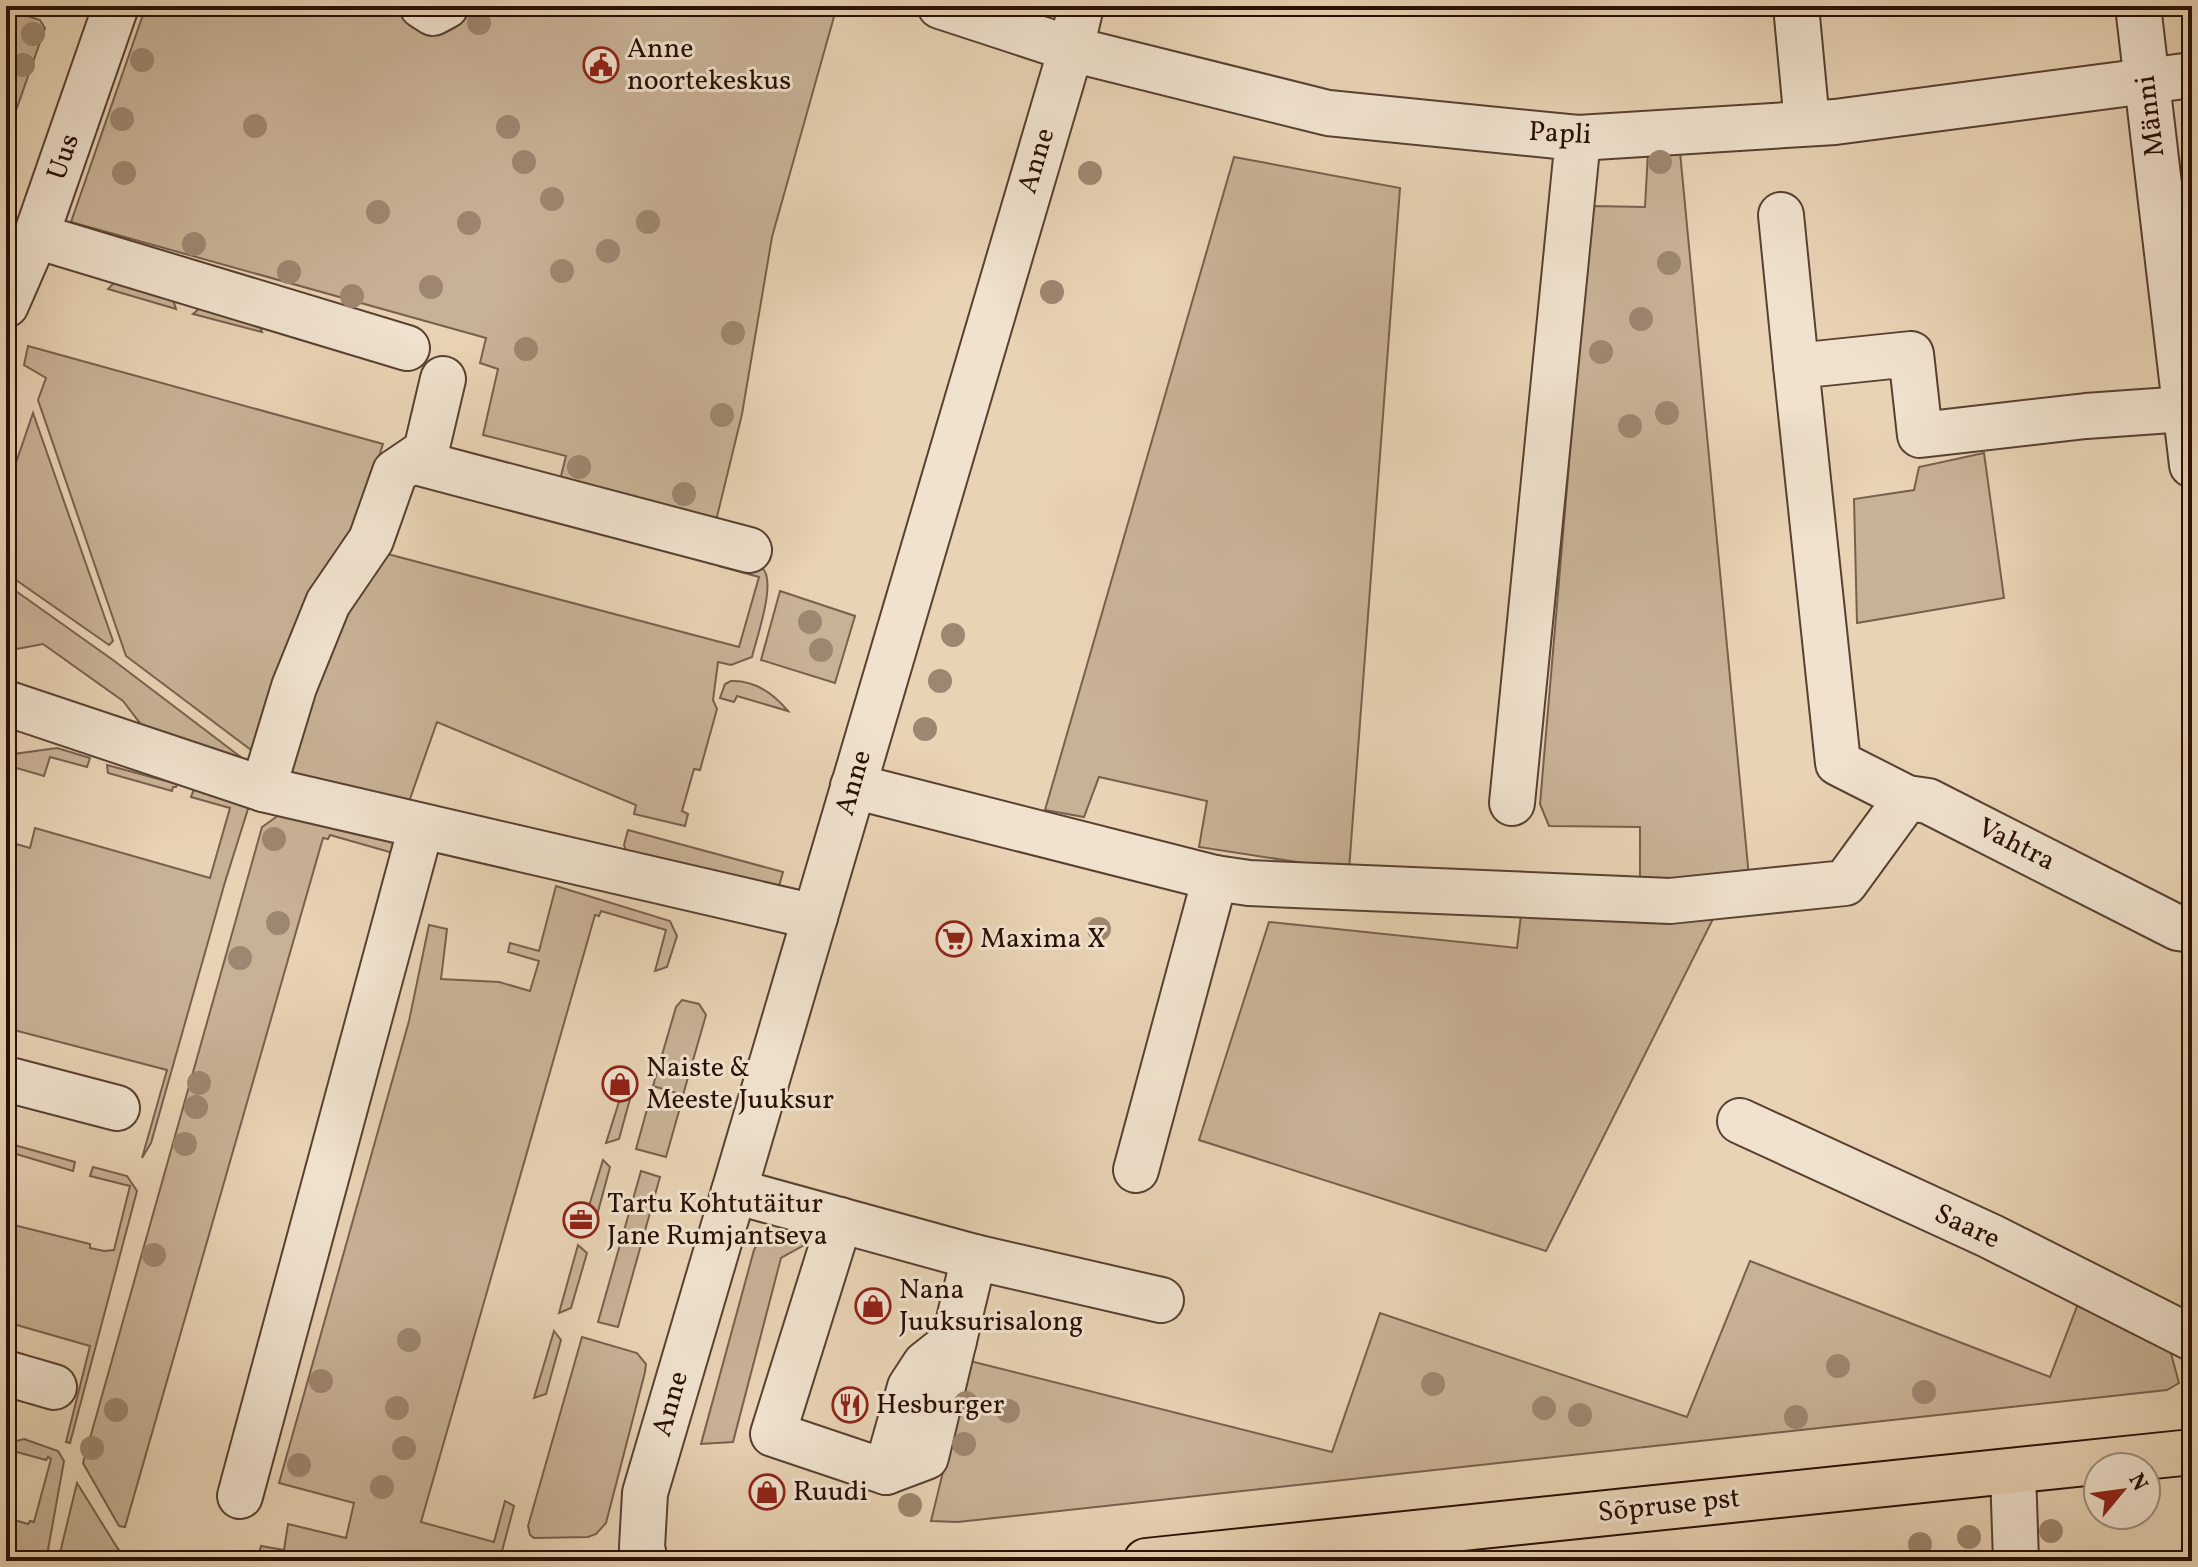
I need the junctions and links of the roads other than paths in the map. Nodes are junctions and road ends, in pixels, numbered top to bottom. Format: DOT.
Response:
graph roads {
  1 [pos="116,6"];
  2 [pos="422,6"];
  3 [pos="446,6"];
  4 [pos="940,6"];
  5 [pos="1081,6"];
  6 [pos="1796,6"];
  7 [pos="2138,6"];
  8 [pos="1071,49"];
  9 [pos="2192,75"];
  10 [pos="2147,83"];
  11 [pos="1807,123"];
  12 [pos="1578,138"];
  13 [pos="1781,215"];
  14 [pos="36,236"];
  15 [pos="6,305"];
  16 [pos="407,348"];
  17 [pos="1796,366"];
  18 [pos="443,379"];
  19 [pos="2185,409"];
  20 [pos="412,461"];
  21 [pos="2192,465"];
  22 [pos="749,550"];
  23 [pos="6,703"];
  24 [pos="853,786"];
  25 [pos="263,789"];
  26 [pos="1907,798"];
  27 [pos="1512,803"];
  28 [pos="421,827"];
  29 [pos="1215,878"];
  30 [pos="815,917"];
  31 [pos="2192,930"];
  32 [pos="6,1079"];
  33 [pos="117,1108"];
  34 [pos="1740,1121"];
  35 [pos="1136,1170"];
  36 [pos="734,1191"];
  37 [pos="840,1220"];
  38 [pos="974,1257"];
  39 [pos="1161,1300"];
  40 [pos="2192,1338"];
  41 [pos="6,1373"];
  42 [pos="54,1387"];
  43 [pos="2192,1452"];
  44 [pos="2013,1472"];
  45 [pos="240,1496"];
  46 [pos="645,1561"];
  47 [pos="1146,1561"];
  48 [pos="2016,1561"];
  1 -- 14 [label="street, Uus"];
  2 -- 3 [label="street"];
  4 -- 8 [label="street, Papli"];
  5 -- 8 [label="street, Anne"];
  6 -- 11 [label="street"];
  7 -- 10 [label="street, Männi"];
  8 -- 12 [label="street, Papli"];
  8 -- 24 [label="street, Anne"];
  9 -- 10 [label="street, Papli"];
  10 -- 11 [label="street, Papli"];
  10 -- 19 [label="street, Männi"];
  11 -- 12 [label="street, Papli"];
  12 -- 27 [label="street"];
  13 -- 17 [label="street"];
  14 -- 15 [label="street, Uus"];
  14 -- 16 [label="street"];
  17 -- 19 [label="street"];
  17 -- 26 [label="street, Vahtra"];
  18 -- 20 [label="street"];
  19 -- 21 [label="street, Männi"];
  20 -- 22 [label="street"];
  20 -- 25 [label="street"];
  23 -- 25 [label="street"];
  24 -- 29 [label="street"];
  24 -- 30 [label="street, Anne"];
  25 -- 28 [label="street"];
  26 -- 29 [label="street"];
  26 -- 31 [label="street, Vahtra"];
  28 -- 30 [label="street"];
  28 -- 45 [label="street"];
  29 -- 35 [label="street"];
  30 -- 36 [label="street, Anne"];
  32 -- 33 [label="street"];
  34 -- 40 [label="street, Saare"];
  36 -- 37 [label="street"];
  36 -- 46 [label="street, Anne"];
  37 -- 38 [label="street"];
  37 -- 38 [label="street"];
  38 -- 39 [label="street"];
  41 -- 42 [label="street"];
  43 -- 44 [label="main road, Sõpruse pst"];
  44 -- 47 [label="main road, Sõpruse pst"];
  44 -- 48 [label="street"];
}
